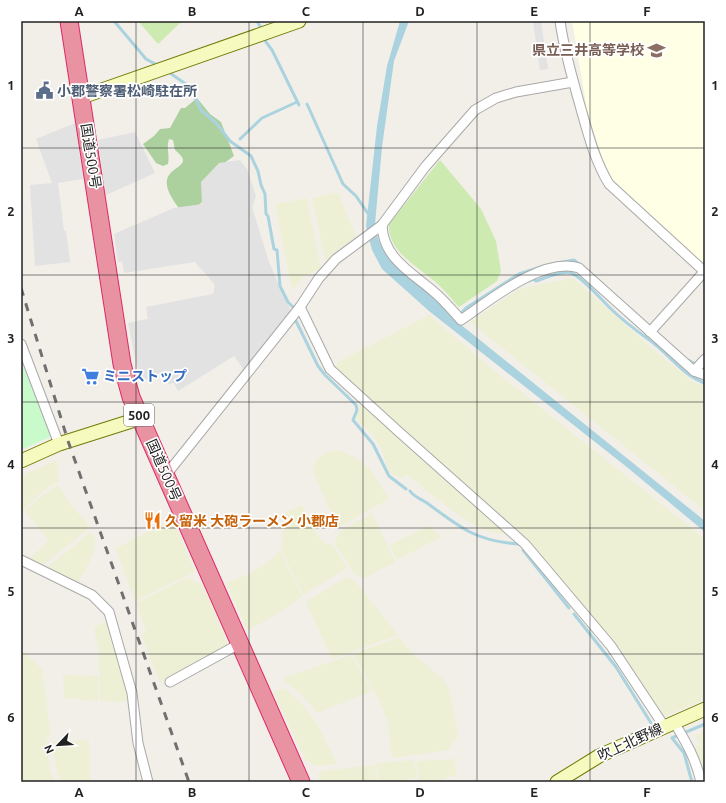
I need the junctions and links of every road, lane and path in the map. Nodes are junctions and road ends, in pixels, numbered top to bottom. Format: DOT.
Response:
graph roads {
  1 [pos="69,21"];
  2 [pos="299,21"];
  3 [pos="560,21"];
  4 [pos="573,82"];
  5 [pos="82,98"];
  6 [pos="382,225"];
  7 [pos="705,272"];
  8 [pos="300,307"];
  9 [pos="650,332"];
  10 [pos="21,344"];
  11 [pos="705,359"];
  12 [pos="694,371"];
  13 [pos="705,375"];
  14 [pos="141,418"];
  15 [pos="59,444"];
  16 [pos="21,461"];
  17 [pos="166,475"];
  18 [pos="21,560"];
  19 [pos="241,643"];
  20 [pos="170,682"];
  21 [pos="705,709"];
  22 [pos="669,724"];
  23 [pos="148,782"];
  24 [pos="301,782"];
  25 [pos="557,782"];
  26 [pos="701,782"];
  1 -- 5 [label="highway, 国道500号 / 500"];
  2 -- 5 [label="street"];
  3 -- 4 [label="street"];
  4 -- 6 [label="street"];
  4 -- 7 [label="street"];
  5 -- 14 [label="highway, 国道500号 / 500"];
  6 -- 8 [label="street"];
  6 -- 9 [label="street"];
  7 -- 9 [label="street"];
  8 -- 17 [label="street"];
  8 -- 22 [label="street"];
  9 -- 12 [label="street"];
  10 -- 15 [label="street"];
  11 -- 12 [label="street"];
  12 -- 13 [label="street"];
  14 -- 15 [label="street"];
  14 -- 17 [label="highway, 国道500号 / 500"];
  15 -- 16 [label="street"];
  17 -- 19 [label="highway, 国道500号 / 500"];
  18 -- 23 [label="street"];
  19 -- 20 [label="street"];
  19 -- 24 [label="highway, 国道500号 / 500"];
  21 -- 22 [label="street, 吹上北野線"];
  22 -- 25 [label="street, 吹上北野線"];
  22 -- 26 [label="street"];
}
